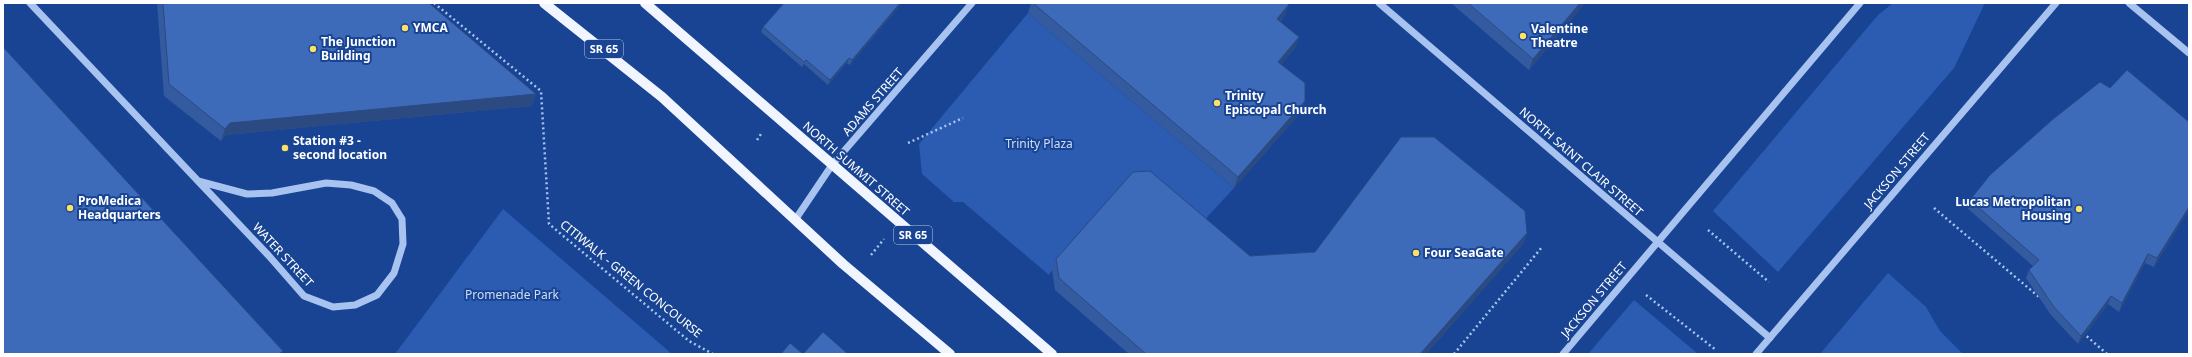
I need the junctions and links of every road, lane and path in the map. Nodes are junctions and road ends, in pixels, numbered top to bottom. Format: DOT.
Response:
graph roads {
  1 [pos="30,3"];
  2 [pos="434,3"];
  3 [pos="544,3"];
  4 [pos="644,3"];
  5 [pos="972,3"];
  6 [pos="1379,3"];
  7 [pos="1860,3"];
  8 [pos="2056,3"];
  9 [pos="2129,3"];
  10 [pos="2189,53"];
  11 [pos="963,118"];
  12 [pos="908,143"];
  13 [pos="832,165"];
  14 [pos="198,181"];
  15 [pos="1934,208"];
  16 [pos="795,220"];
  17 [pos="1708,230"];
  18 [pos="887,236"];
  19 [pos="1658,242"];
  20 [pos="1542,247"];
  21 [pos="871,255"];
  22 [pos="1769,282"];
  23 [pos="1646,295"];
  24 [pos="2041,299"];
  25 [pos="2077,329"];
  26 [pos="1770,338"];
  27 [pos="1716,350"];
  28 [pos="713,354"];
  29 [pos="950,354"];
  30 [pos="1052,354"];
  31 [pos="1454,354"];
  32 [pos="1563,354"];
  33 [pos="1756,354"];
  34 [pos="2107,354"];
  1 -- 14 [label="street, WATER STREET"];
  2 -- 28 [label="path, CITIWALK - GREEN CONCOURSE"];
  3 -- 16 [label="main road, SR 65"];
  4 -- 13 [label="main road, NORTH SUMMIT STREET / SR 65"];
  5 -- 13 [label="street, ADAMS STREET"];
  6 -- 19 [label="street, NORTH SAINT CLAIR STREET"];
  7 -- 19 [label="street, JACKSON STREET"];
  8 -- 26 [label="street, JACKSON STREET"];
  9 -- 10 [label="street"];
  11 -- 12 [label="path"];
  13 -- 16 [label="street, ADAMS STREET"];
  13 -- 30 [label="main road, NORTH SUMMIT STREET / SR 65"];
  14 -- 14 [label="street, WATER STREET"];
  15 -- 24 [label="path"];
  16 -- 29 [label="main road, SR 65"];
  17 -- 22 [label="path"];
  18 -- 21 [label="path"];
  19 -- 26 [label="street, NORTH SAINT CLAIR STREET"];
  19 -- 32 [label="street, JACKSON STREET"];
  20 -- 31 [label="path"];
  23 -- 27 [label="path"];
  25 -- 34 [label="path"];
  26 -- 33 [label="street, JACKSON STREET"];
}
